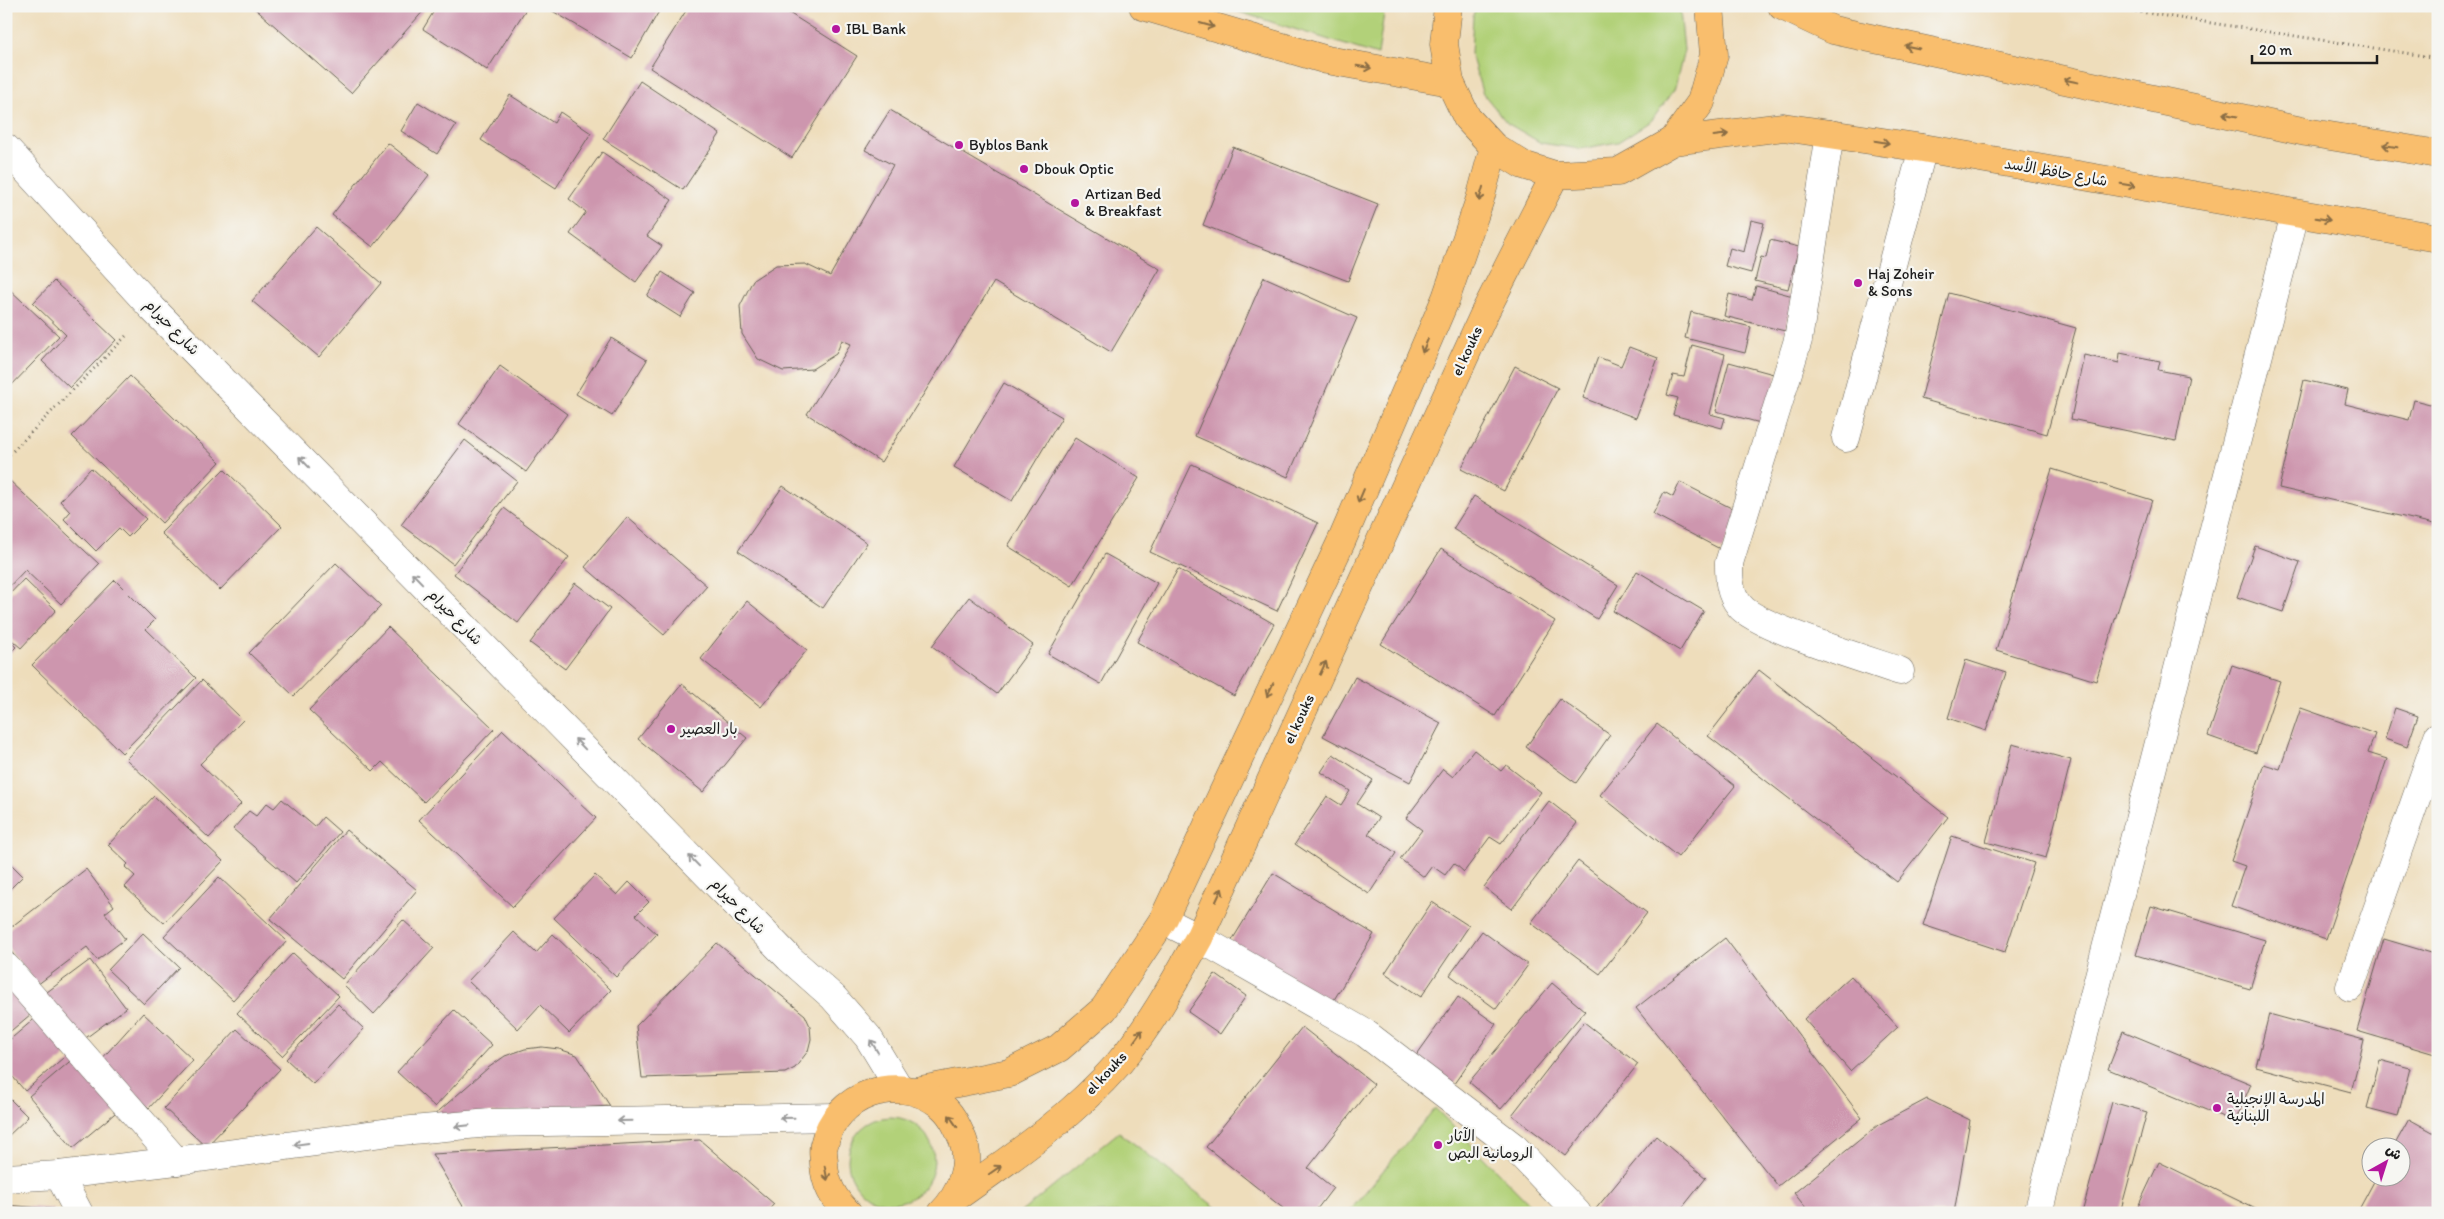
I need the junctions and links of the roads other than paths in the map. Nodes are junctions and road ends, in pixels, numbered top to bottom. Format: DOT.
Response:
graph roads {
  1 [pos="1143,6"];
  2 [pos="1448,6"];
  3 [pos="1710,6"];
  4 [pos="1782,6"];
  5 [pos="1450,82"];
  6 [pos="1830,134"];
  7 [pos="1672,141"];
  8 [pos="1494,147"];
  9 [pos="6,148"];
  10 [pos="1923,148"];
  11 [pos="2438,154"];
  12 [pos="1555,175"];
  13 [pos="2295,214"];
  14 [pos="2438,238"];
  15 [pos="1846,438"];
  16 [pos="1900,671"];
  17 [pos="2438,736"];
  18 [pos="1163,920"];
  19 [pos="1199,938"];
  20 [pos="6,967"];
  21 [pos="2350,987"];
  22 [pos="907,1089"];
  23 [pos="836,1118"];
  24 [pos="176,1161"];
  25 [pos="59,1175"];
  26 [pos="6,1178"];
  27 [pos="949,1205"];
  28 [pos="840,1209"];
  29 [pos="79,1213"];
  30 [pos="1577,1213"];
  31 [pos="2038,1213"];
  1 -- 5 [label="main road, one-way"];
  2 -- 5 [label="main road"];
  3 -- 7 [label="main road"];
  11 -- 4 [label="main road, one-way"];
  5 -- 8 [label="main road"];
  7 -- 6 [label="main road, شارع حافظ الأسد, one-way"];
  6 -- 10 [label="main road, شارع حافظ الأسد, one-way"];
  6 -- 16 [label="street"];
  7 -- 12 [label="main road"];
  8 -- 12 [label="main road"];
  8 -- 18 [label="main road, one-way"];
  22 -- 9 [label="street, شارع حيرام, one-way"];
  10 -- 13 [label="main road, شارع حافظ الأسد, one-way"];
  10 -- 15 [label="street"];
  19 -- 12 [label="main road, el kouks, one-way"];
  13 -- 14 [label="main road, شارع حافظ الأسد, one-way"];
  13 -- 31 [label="street"];
  17 -- 21 [label="street"];
  18 -- 19 [label="street"];
  18 -- 22 [label="main road"];
  27 -- 19 [label="main road, el kouks, one-way"];
  19 -- 30 [label="street"];
  20 -- 24 [label="street"];
  22 -- 23 [label="main road"];
  27 -- 22 [label="main road, one-way"];
  23 -- 24 [label="street, one-way"];
  23 -- 28 [label="main road, one-way"];
  24 -- 25 [label="street"];
  25 -- 26 [label="street"];
  25 -- 29 [label="street"];
}
